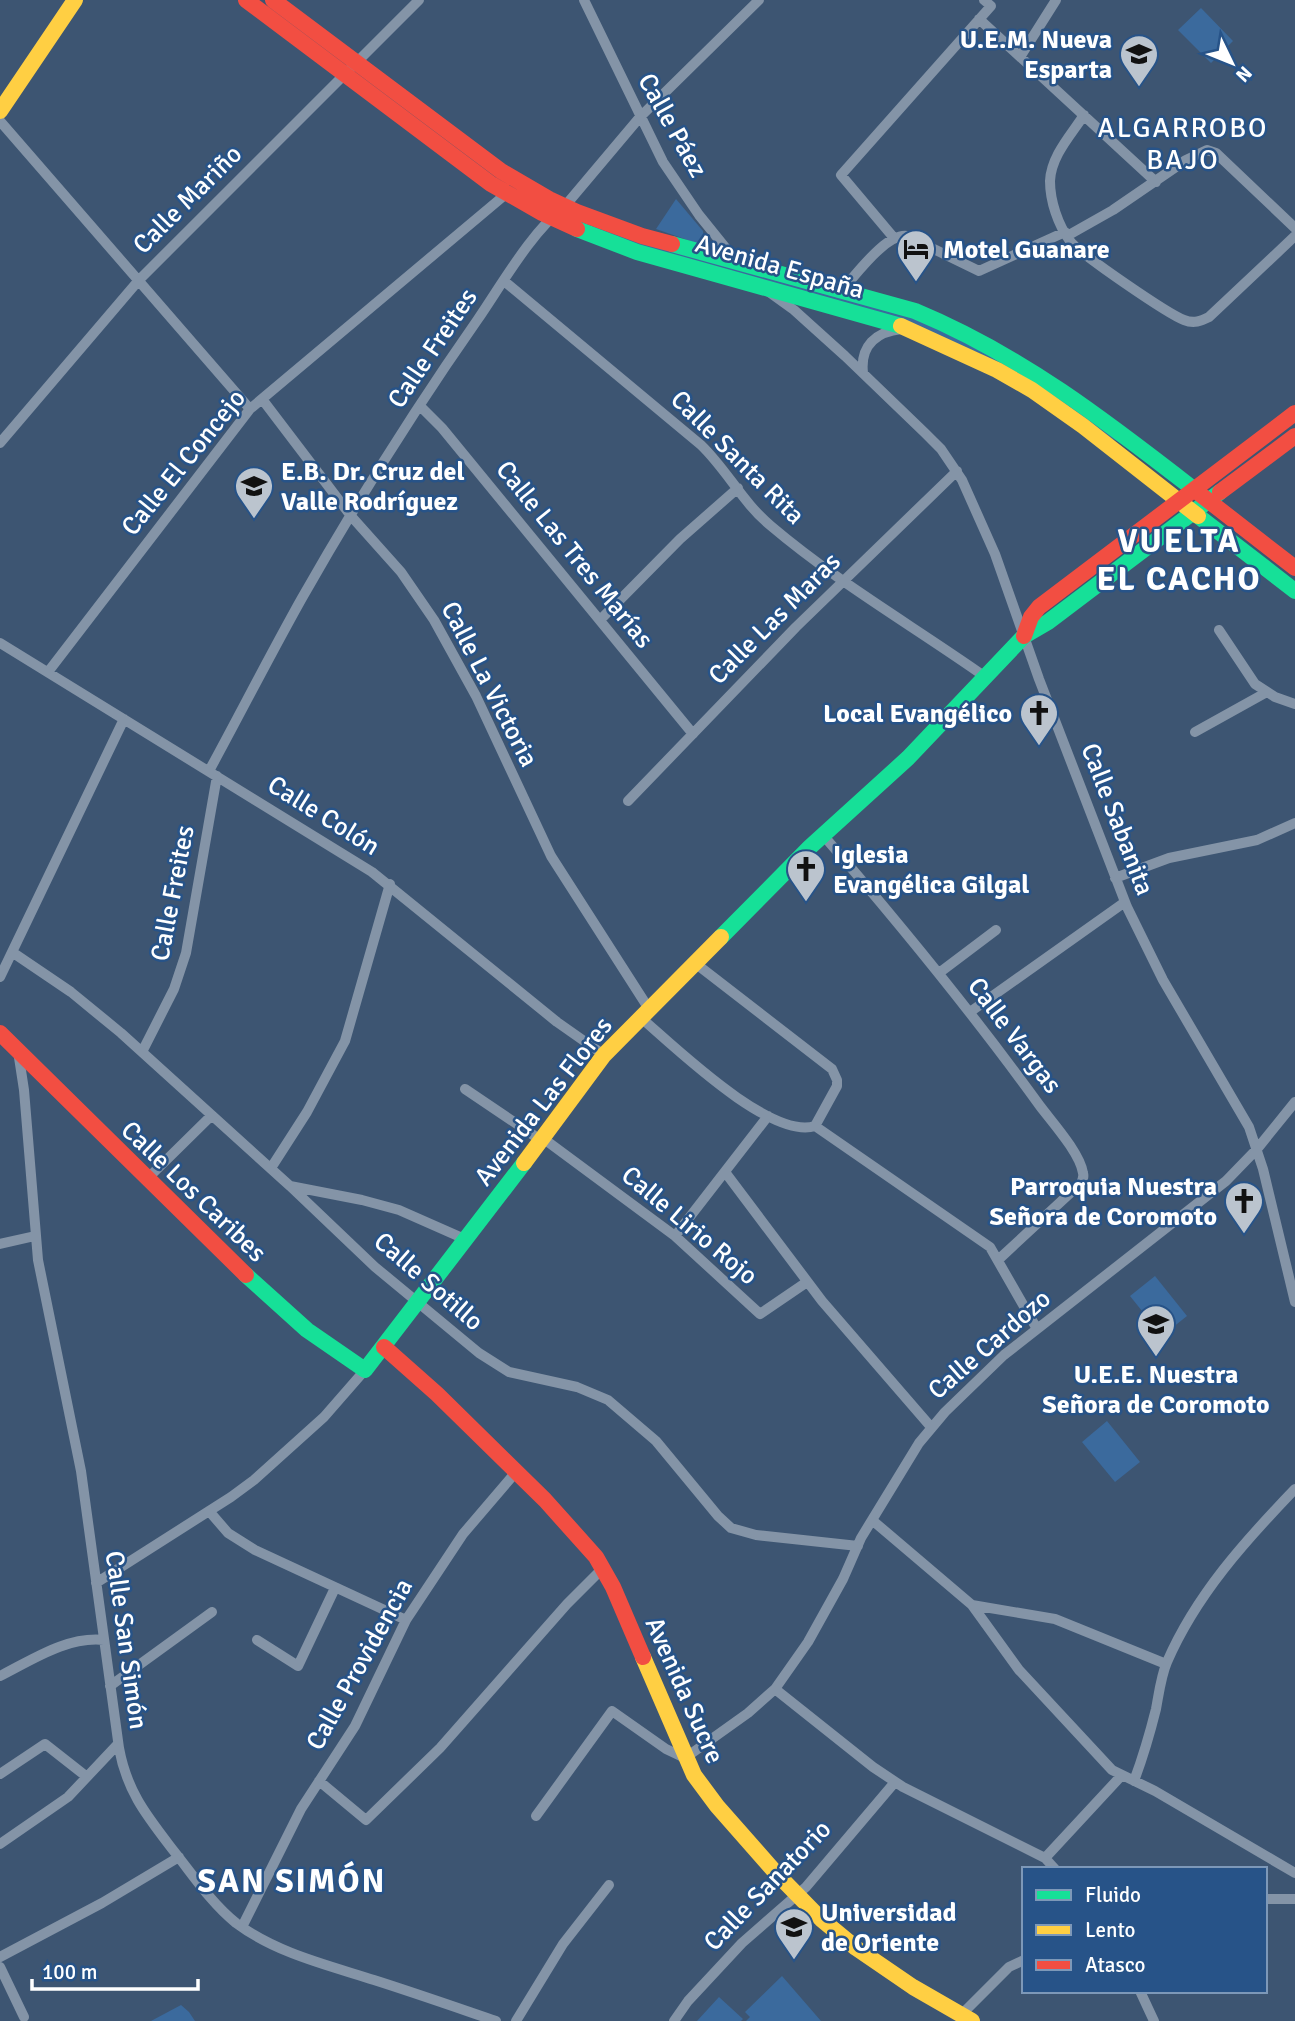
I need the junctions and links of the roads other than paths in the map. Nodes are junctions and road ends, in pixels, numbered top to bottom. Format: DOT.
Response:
graph roads {
  1 [pos="75,0"];
  2 [pos="246,0"];
  3 [pos="273,0"];
  4 [pos="419,0"];
  5 [pos="584,0"];
  6 [pos="759,0"];
  7 [pos="1056,0"];
  8 [pos="987,3"];
  9 [pos="979,19"];
  10 [pos="1020,57"];
  11 [pos="349,68"];
  12 [pos="0,111"];
  13 [pos="1084,115"];
  14 [pos="640,117"];
  15 [pos="0,121"];
  16 [pos="1156,182"];
  17 [pos="506,194"];
  18 [pos="565,206"];
  19 [pos="550,218"];
  20 [pos="1295,228"];
  21 [pos="1066,234"];
  22 [pos="1295,236"];
  23 [pos="894,238"];
  24 [pos="737,262"];
  25 [pos="139,280"];
  26 [pos="504,281"];
  27 [pos="761,286"];
  28 [pos="842,290"];
  29 [pos="909,328"];
  30 [pos="863,373"];
  31 [pos="262,399"];
  32 [pos="420,406"];
  33 [pos="250,409"];
  34 [pos="1295,413"];
  35 [pos="1295,436"];
  36 [pos="0,441"];
  37 [pos="957,471"];
  38 [pos="738,488"];
  39 [pos="1194,489"];
  40 [pos="1179,501"];
  41 [pos="1209,501"];
  42 [pos="1194,512"];
  43 [pos="351,516"];
  44 [pos="1295,568"];
  45 [pos="842,581"];
  46 [pos="1295,591"];
  47 [pos="600,620"];
  48 [pos="1219,630"];
  49 [pos="1024,636"];
  50 [pos="0,643"];
  51 [pos="48,672"];
  52 [pos="984,676"];
  53 [pos="1267,692"];
  54 [pos="1295,704"];
  55 [pos="124,719"];
  56 [pos="1195,732"];
  57 [pos="693,734"];
  58 [pos="213,774"];
  59 [pos="628,801"];
  60 [pos="1295,823"];
  61 [pos="823,835"];
  62 [pos="1115,878"];
  63 [pos="390,884"];
  64 [pos="1125,902"];
  65 [pos="996,930"];
  66 [pos="12,952"];
  67 [pos="695,962"];
  68 [pos="939,973"];
  69 [pos="0,977"];
  70 [pos="970,1012"];
  71 [pos="644,1013"];
  72 [pos="0,1033"];
  73 [pos="18,1051"];
  74 [pos="142,1052"];
  75 [pos="604,1055"];
  76 [pos="465,1089"];
  77 [pos="1295,1102"];
  78 [pos="211,1116"];
  79 [pos="768,1116"];
  80 [pos="815,1126"];
  81 [pos="543,1140"];
  82 [pos="1257,1149"];
  83 [pos="271,1168"];
  84 [pos="725,1172"];
  85 [pos="147,1180"];
  86 [pos="290,1186"];
  87 [pos="35,1236"];
  88 [pos="676,1236"];
  89 [pos="467,1240"];
  90 [pos="0,1244"];
  91 [pos="998,1260"];
  92 [pos="807,1282"];
  93 [pos="1295,1302"];
  94 [pos="418,1304"];
  95 [pos="1037,1329"];
  96 [pos="384,1347"];
  97 [pos="365,1370"];
  98 [pos="931,1427"];
  99 [pos="516,1472"];
  100 [pos="1295,1489"];
  101 [pos="209,1511"];
  102 [pos="872,1520"];
  103 [pos="858,1546"];
  104 [pos="603,1568"];
  105 [pos="96,1583"];
  106 [pos="335,1588"];
  107 [pos="972,1605"];
  108 [pos="212,1612"];
  109 [pos="406,1620"];
  110 [pos="104,1640"];
  111 [pos="257,1640"];
  112 [pos="1166,1664"];
  113 [pos="0,1676"];
  114 [pos="110,1686"];
  115 [pos="775,1689"];
  116 [pos="118,1744"];
  117 [pos="685,1758"];
  118 [pos="0,1774"];
  119 [pos="1121,1776"];
  120 [pos="87,1777"];
  121 [pos="318,1781"];
  122 [pos="1134,1781"];
  123 [pos="895,1782"];
  124 [pos="536,1816"];
  125 [pos="0,1844"];
  126 [pos="178,1857"];
  127 [pos="1045,1858"];
  128 [pos="1053,1867"];
  129 [pos="1295,1873"];
  130 [pos="609,1885"];
  131 [pos="796,1894"];
  132 [pos="1267,1899"];
  133 [pos="1295,1899"];
  134 [pos="242,1927"];
  135 [pos="0,1957"];
  136 [pos="1022,1961"];
  137 [pos="0,1967"];
  138 [pos="1141,1993"];
  139 [pos="24,2017"];
  140 [pos="966,2018"];
  141 [pos="496,2021"];
  142 [pos="516,2021"];
  143 [pos="674,2021"];
  144 [pos="1154,2021"];
  1 -- 12 [label="street"];
  2 -- 11 [label="street, Avenida España"];
  3 -- 11 [label="street, Avenida España"];
  4 -- 11 [label="street, Calle Mariño"];
  5 -- 14 [label="street, Calle Páez"];
  6 -- 14 [label="street, Calle Freites"];
  7 -- 10 [label="street"];
  8 -- 9 [label="street"];
  9 -- 10 [label="street"];
  9 -- 23 [label="street"];
  10 -- 13 [label="street"];
  11 -- 17 [label="street, Avenida España"];
  11 -- 18 [label="street, Avenida España"];
  11 -- 25 [label="street, Calle Mariño"];
  13 -- 16 [label="street"];
  13 -- 21 [label="street"];
  14 -- 18 [label="street, Calle Freites"];
  14 -- 24 [label="street, Calle Páez"];
  15 -- 25 [label="street"];
  16 -- 20 [label="street"];
  16 -- 21 [label="street"];
  17 -- 19 [label="street, Avenida España"];
  17 -- 31 [label="street, Calle El Concejo"];
  18 -- 19 [label="street, Calle Freites"];
  18 -- 24 [label="street, Avenida España"];
  19 -- 26 [label="street, Calle Freites"];
  19 -- 27 [label="street, Avenida España"];
  21 -- 22 [label="street"];
  21 -- 23 [label="street"];
  23 -- 28 [label="street"];
  24 -- 28 [label="street, Avenida España"];
  25 -- 33 [label="street"];
  25 -- 36 [label="street, Calle Mariño"];
  26 -- 32 [label="street, Calle Freites"];
  26 -- 38 [label="street, Calle Santa Rita"];
  27 -- 29 [label="street, Avenida España"];
  27 -- 30 [label="street, Calle Sabanita"];
  28 -- 39 [label="street, Avenida España"];
  29 -- 30 [label="street"];
  29 -- 40 [label="street, Avenida España"];
  30 -- 37 [label="street, Calle Sabanita"];
  31 -- 33 [label="street, Calle El Concejo"];
  31 -- 43 [label="street, Calle La Victoria"];
  32 -- 43 [label="street, Calle Freites"];
  32 -- 47 [label="street, Calle Las Tres Marías"];
  33 -- 51 [label="street, Calle El Concejo"];
  34 -- 39 [label="street, Avenida Las Flores"];
  35 -- 41 [label="street, Avenida Las Flores"];
  37 -- 45 [label="street, Calle Las Maras"];
  37 -- 49 [label="street, Calle Sabanita"];
  38 -- 45 [label="street, Calle Santa Rita"];
  38 -- 47 [label="street"];
  39 -- 40 [label="street, Avenida Las Flores"];
  39 -- 41 [label="street, Avenida España"];
  40 -- 42 [label="street, Avenida España"];
  40 -- 49 [label="street, Avenida Las Flores"];
  41 -- 42 [label="street, Avenida Las Flores"];
  41 -- 44 [label="street, Avenida España"];
  42 -- 46 [label="street, Avenida España"];
  42 -- 49 [label="street, Avenida Las Flores"];
  43 -- 58 [label="street, Calle Freites"];
  43 -- 71 [label="street, Calle La Victoria"];
  45 -- 52 [label="street, Calle Santa Rita"];
  45 -- 57 [label="street, Calle Las Maras"];
  47 -- 57 [label="street, Calle Las Tres Marías"];
  48 -- 53 [label="street"];
  49 -- 52 [label="street, Avenida Las Flores"];
  49 -- 62 [label="street, Calle Sabanita"];
  50 -- 51 [label="street, Calle Colón"];
  51 -- 55 [label="street, Calle Colón"];
  52 -- 61 [label="street, Avenida Las Flores"];
  53 -- 54 [label="street"];
  53 -- 56 [label="street"];
  55 -- 58 [label="street, Calle Colón"];
  55 -- 66 [label="street"];
  57 -- 59 [label="street, Calle Las Maras"];
  58 -- 63 [label="street, Calle Colón"];
  58 -- 74 [label="street, Calle Freites"];
  60 -- 62 [label="street"];
  61 -- 67 [label="street, Avenida Las Flores"];
  61 -- 68 [label="street, Calle Vargas"];
  62 -- 64 [label="street, Calle Sabanita"];
  63 -- 75 [label="street, Calle Colón"];
  63 -- 83 [label="street"];
  64 -- 70 [label="street"];
  64 -- 82 [label="street, Calle Sabanita"];
  65 -- 68 [label="street"];
  66 -- 69 [label="street"];
  66 -- 74 [label="street, Calle Sotillo"];
  67 -- 71 [label="street, Avenida Las Flores"];
  67 -- 80 [label="street"];
  68 -- 70 [label="street, Calle Vargas"];
  70 -- 91 [label="street, Calle Vargas"];
  71 -- 75 [label="street, Avenida Las Flores"];
  71 -- 79 [label="street, Calle La Victoria"];
  72 -- 73 [label="street, Calle Los Caribes"];
  73 -- 85 [label="street, Calle Los Caribes"];
  73 -- 87 [label="street, Calle San Simón"];
  74 -- 78 [label="street, Calle Sotillo"];
  75 -- 81 [label="street, Avenida Las Flores"];
  76 -- 81 [label="street, Calle Lirio Rojo"];
  77 -- 82 [label="street, Calle Cardozo"];
  78 -- 83 [label="street, Calle Sotillo"];
  78 -- 85 [label="street"];
  79 -- 80 [label="street, Calle La Victoria"];
  79 -- 84 [label="street"];
  80 -- 91 [label="street"];
  81 -- 88 [label="street, Calle Lirio Rojo"];
  81 -- 89 [label="street, Avenida Las Flores"];
  82 -- 93 [label="street, Calle Sabanita"];
  82 -- 95 [label="street, Calle Cardozo"];
  83 -- 86 [label="street, Calle Sotillo"];
  84 -- 88 [label="street"];
  84 -- 92 [label="street, Calle Lirio Rojo"];
  85 -- 97 [label="street, Calle Los Caribes"];
  86 -- 89 [label="street"];
  86 -- 94 [label="street, Calle Sotillo"];
  87 -- 90 [label="street"];
  87 -- 105 [label="street, Calle San Simón"];
  88 -- 92 [label="street, Calle Lirio Rojo"];
  89 -- 94 [label="street, Avenida Las Flores"];
  91 -- 95 [label="street"];
  92 -- 98 [label="street, Calle Lirio Rojo"];
  94 -- 96 [label="street, Avenida Las Flores"];
  94 -- 103 [label="street, Calle Sotillo"];
  95 -- 98 [label="street, Calle Cardozo"];
  96 -- 97 [label="street, Avenida Las Flores"];
  96 -- 99 [label="street, Avenida Sucre"];
  97 -- 101 [label="street, Avenida Las Flores"];
  98 -- 102 [label="street, Calle Cardozo"];
  99 -- 104 [label="street, Avenida Sucre"];
  99 -- 109 [label="street, Calle Providencia"];
  100 -- 112 [label="street"];
  101 -- 105 [label="street, Avenida Las Flores"];
  101 -- 106 [label="street"];
  102 -- 103 [label="street, Calle Cardozo"];
  102 -- 107 [label="street"];
  103 -- 115 [label="street, Calle Cardozo"];
  104 -- 117 [label="street, Avenida Sucre"];
  104 -- 121 [label="street"];
  105 -- 110 [label="street, Calle San Simón"];
  106 -- 109 [label="street"];
  106 -- 111 [label="street"];
  107 -- 112 [label="street"];
  107 -- 119 [label="street"];
  108 -- 114 [label="street"];
  109 -- 121 [label="street, Calle Providencia"];
  110 -- 113 [label="street"];
  110 -- 114 [label="street, Calle San Simón"];
  112 -- 122 [label="street"];
  114 -- 116 [label="street, Calle San Simón"];
  115 -- 117 [label="street, Calle Cardozo"];
  115 -- 123 [label="street"];
  116 -- 120 [label="street"];
  116 -- 126 [label="street, Calle San Simón"];
  117 -- 124 [label="street"];
  117 -- 131 [label="street, Avenida Sucre"];
  118 -- 120 [label="street"];
  119 -- 122 [label="street"];
  119 -- 127 [label="street"];
  120 -- 125 [label="street"];
  121 -- 134 [label="street, Calle Providencia"];
  122 -- 129 [label="street"];
  123 -- 127 [label="street"];
  123 -- 131 [label="street, Calle Sanatorio"];
  126 -- 134 [label="street, Calle San Simón"];
  126 -- 135 [label="street"];
  127 -- 128 [label="street"];
  130 -- 142 [label="street"];
  131 -- 140 [label="street, Avenida Sucre"];
  131 -- 143 [label="street, Calle Sanatorio"];
  132 -- 133 [label="street"];
  134 -- 141 [label="street, Calle San Simón"];
  136 -- 140 [label="street"];
  137 -- 139 [label="street"];
  138 -- 144 [label="street"];
}
